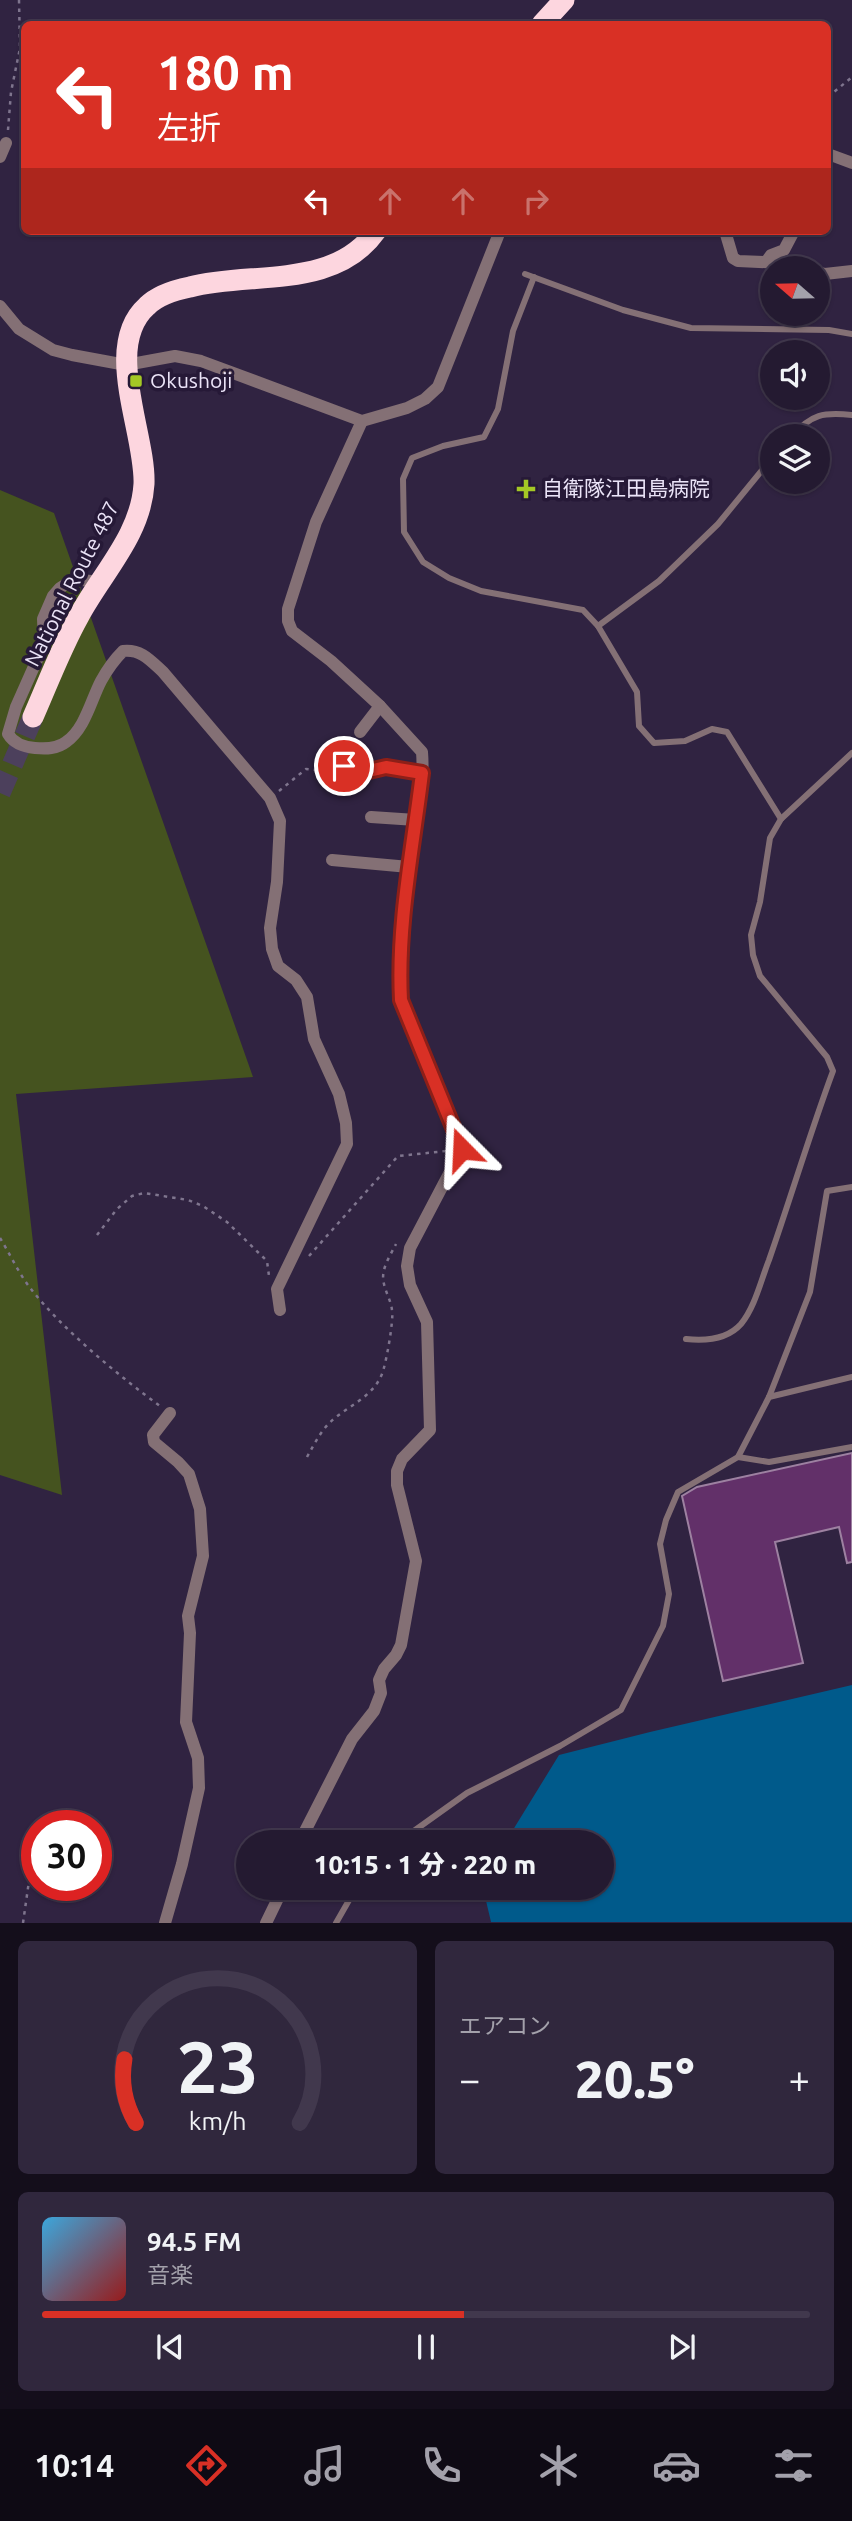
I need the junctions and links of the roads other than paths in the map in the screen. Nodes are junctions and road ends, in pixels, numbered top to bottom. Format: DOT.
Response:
graph roads {
  1 [pos="564,0"];
  2 [pos="545,21"];
  3 [pos="6,144"];
  4 [pos="831,154"];
  5 [pos="0,157"];
  6 [pos="852,163"];
  7 [pos="372,235"];
  8 [pos="498,235"];
  9 [pos="726,235"];
  10 [pos="792,235"];
  11 [pos="770,256"];
  12 [pos="760,262"];
  13 [pos="852,271"];
  14 [pos="830,273"];
  15 [pos="524,274"];
  16 [pos="534,277"];
  17 [pos="0,306"];
  18 [pos="852,334"];
  19 [pos="126,365"];
  20 [pos="852,415"];
  21 [pos="362,421"];
  22 [pos="803,424"];
  23 [pos="760,473"];
  24 [pos="99,582"];
  25 [pos="598,626"];
  26 [pos="380,706"];
  27 [pos="33,717"];
  28 [pos="360,732"];
  29 [pos="852,753"];
  30 [pos="344,766"];
  31 [pos="422,773"];
  32 [pos="371,817"];
  33 [pos="781,818"];
  34 [pos="416,820"];
  35 [pos="332,860"];
  36 [pos="408,867"];
  37 [pos="852,1187"];
  38 [pos="279,1305"];
  39 [pos="686,1339"];
  40 [pos="852,1377"];
  41 [pos="769,1397"];
  42 [pos="170,1413"];
  43 [pos="852,1447"];
  44 [pos="738,1457"];
  45 [pos="306,1830"];
  46 [pos="415,1830"];
  47 [pos="277,1900"];
  48 [pos="349,1900"];
  49 [pos="165,1923"];
  50 [pos="266,1923"];
  51 [pos="336,1923"];
  1 -- 2 [label="highway"];
  3 -- 5 [label="street"];
  4 -- 6 [label="street"];
  7 -- 19 [label="highway, National Route 487"];
  8 -- 21 [label="street"];
  9 -- 12 [label="street"];
  10 -- 11 [label="street"];
  13 -- 14 [label="street"];
  15 -- 16 [label="lane"];
  16 -- 18 [label="lane"];
  16 -- 25 [label="lane"];
  17 -- 19 [label="street"];
  19 -- 21 [label="street"];
  19 -- 24 [label="highway, National Route 487"];
  20 -- 22 [label="lane"];
  21 -- 26 [label="street"];
  23 -- 25 [label="lane"];
  24 -- 27 [label="highway, National Route 487"];
  24 -- 38 [label="street"];
  25 -- 33 [label="lane"];
  26 -- 28 [label="street"];
  26 -- 31 [label="street"];
  29 -- 33 [label="lane"];
  30 -- 31 [label="street"];
  31 -- 34 [label="street"];
  32 -- 34 [label="street"];
  33 -- 39 [label="lane"];
  34 -- 36 [label="street"];
  35 -- 36 [label="street"];
  36 -- 45 [label="street"];
  37 -- 41 [label="lane"];
  40 -- 41 [label="lane"];
  41 -- 44 [label="lane"];
  42 -- 49 [label="street"];
  43 -- 44 [label="lane"];
  44 -- 46 [label="lane"];
  47 -- 50 [label="street"];
  48 -- 51 [label="lane"];
}
